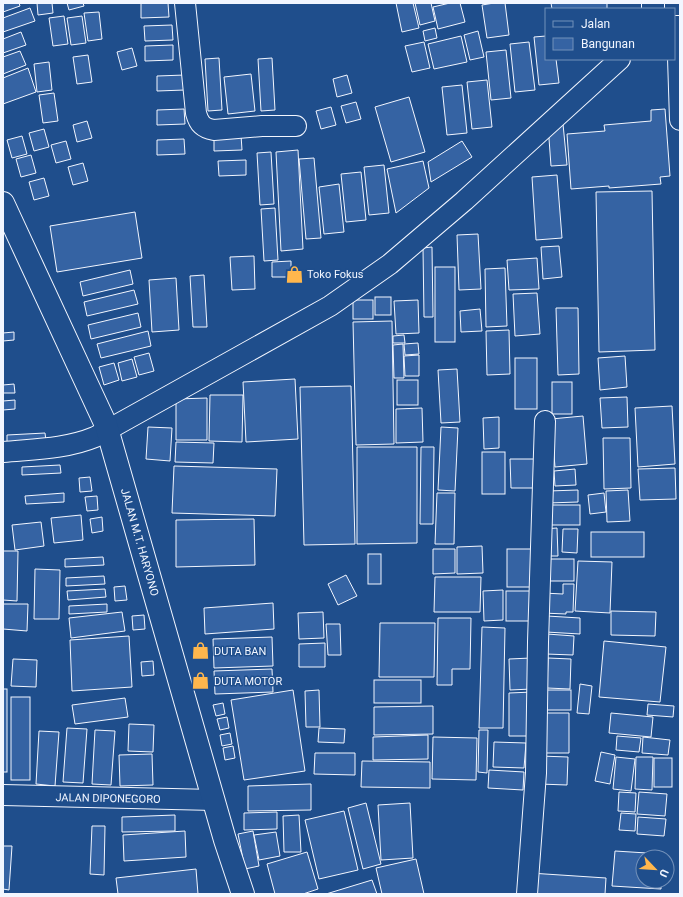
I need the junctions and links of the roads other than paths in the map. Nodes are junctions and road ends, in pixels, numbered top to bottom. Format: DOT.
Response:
graph roads {
  1 [pos="185,3"];
  2 [pos="677,27"];
  3 [pos="619,60"];
  4 [pos="680,120"];
  5 [pos="296,126"];
  6 [pos="3,203"];
  7 [pos="545,421"];
  8 [pos="108,430"];
  9 [pos="3,452"];
  10 [pos="3,795"];
  11 [pos="214,800"];
  12 [pos="243,894"];
  13 [pos="528,894"];
  1 -- 5 [label="street"];
  2 -- 4 [label="street"];
  3 -- 8 [label="street"];
  6 -- 8 [label="main road, JALAN M.T. HARYONO"];
  7 -- 13 [label="street"];
  8 -- 9 [label="street"];
  8 -- 11 [label="main road, JALAN M.T. HARYONO"];
  10 -- 11 [label="street, JALAN DIPONEGORO"];
  11 -- 12 [label="main road, JALAN M.T. HARYONO"];
}
